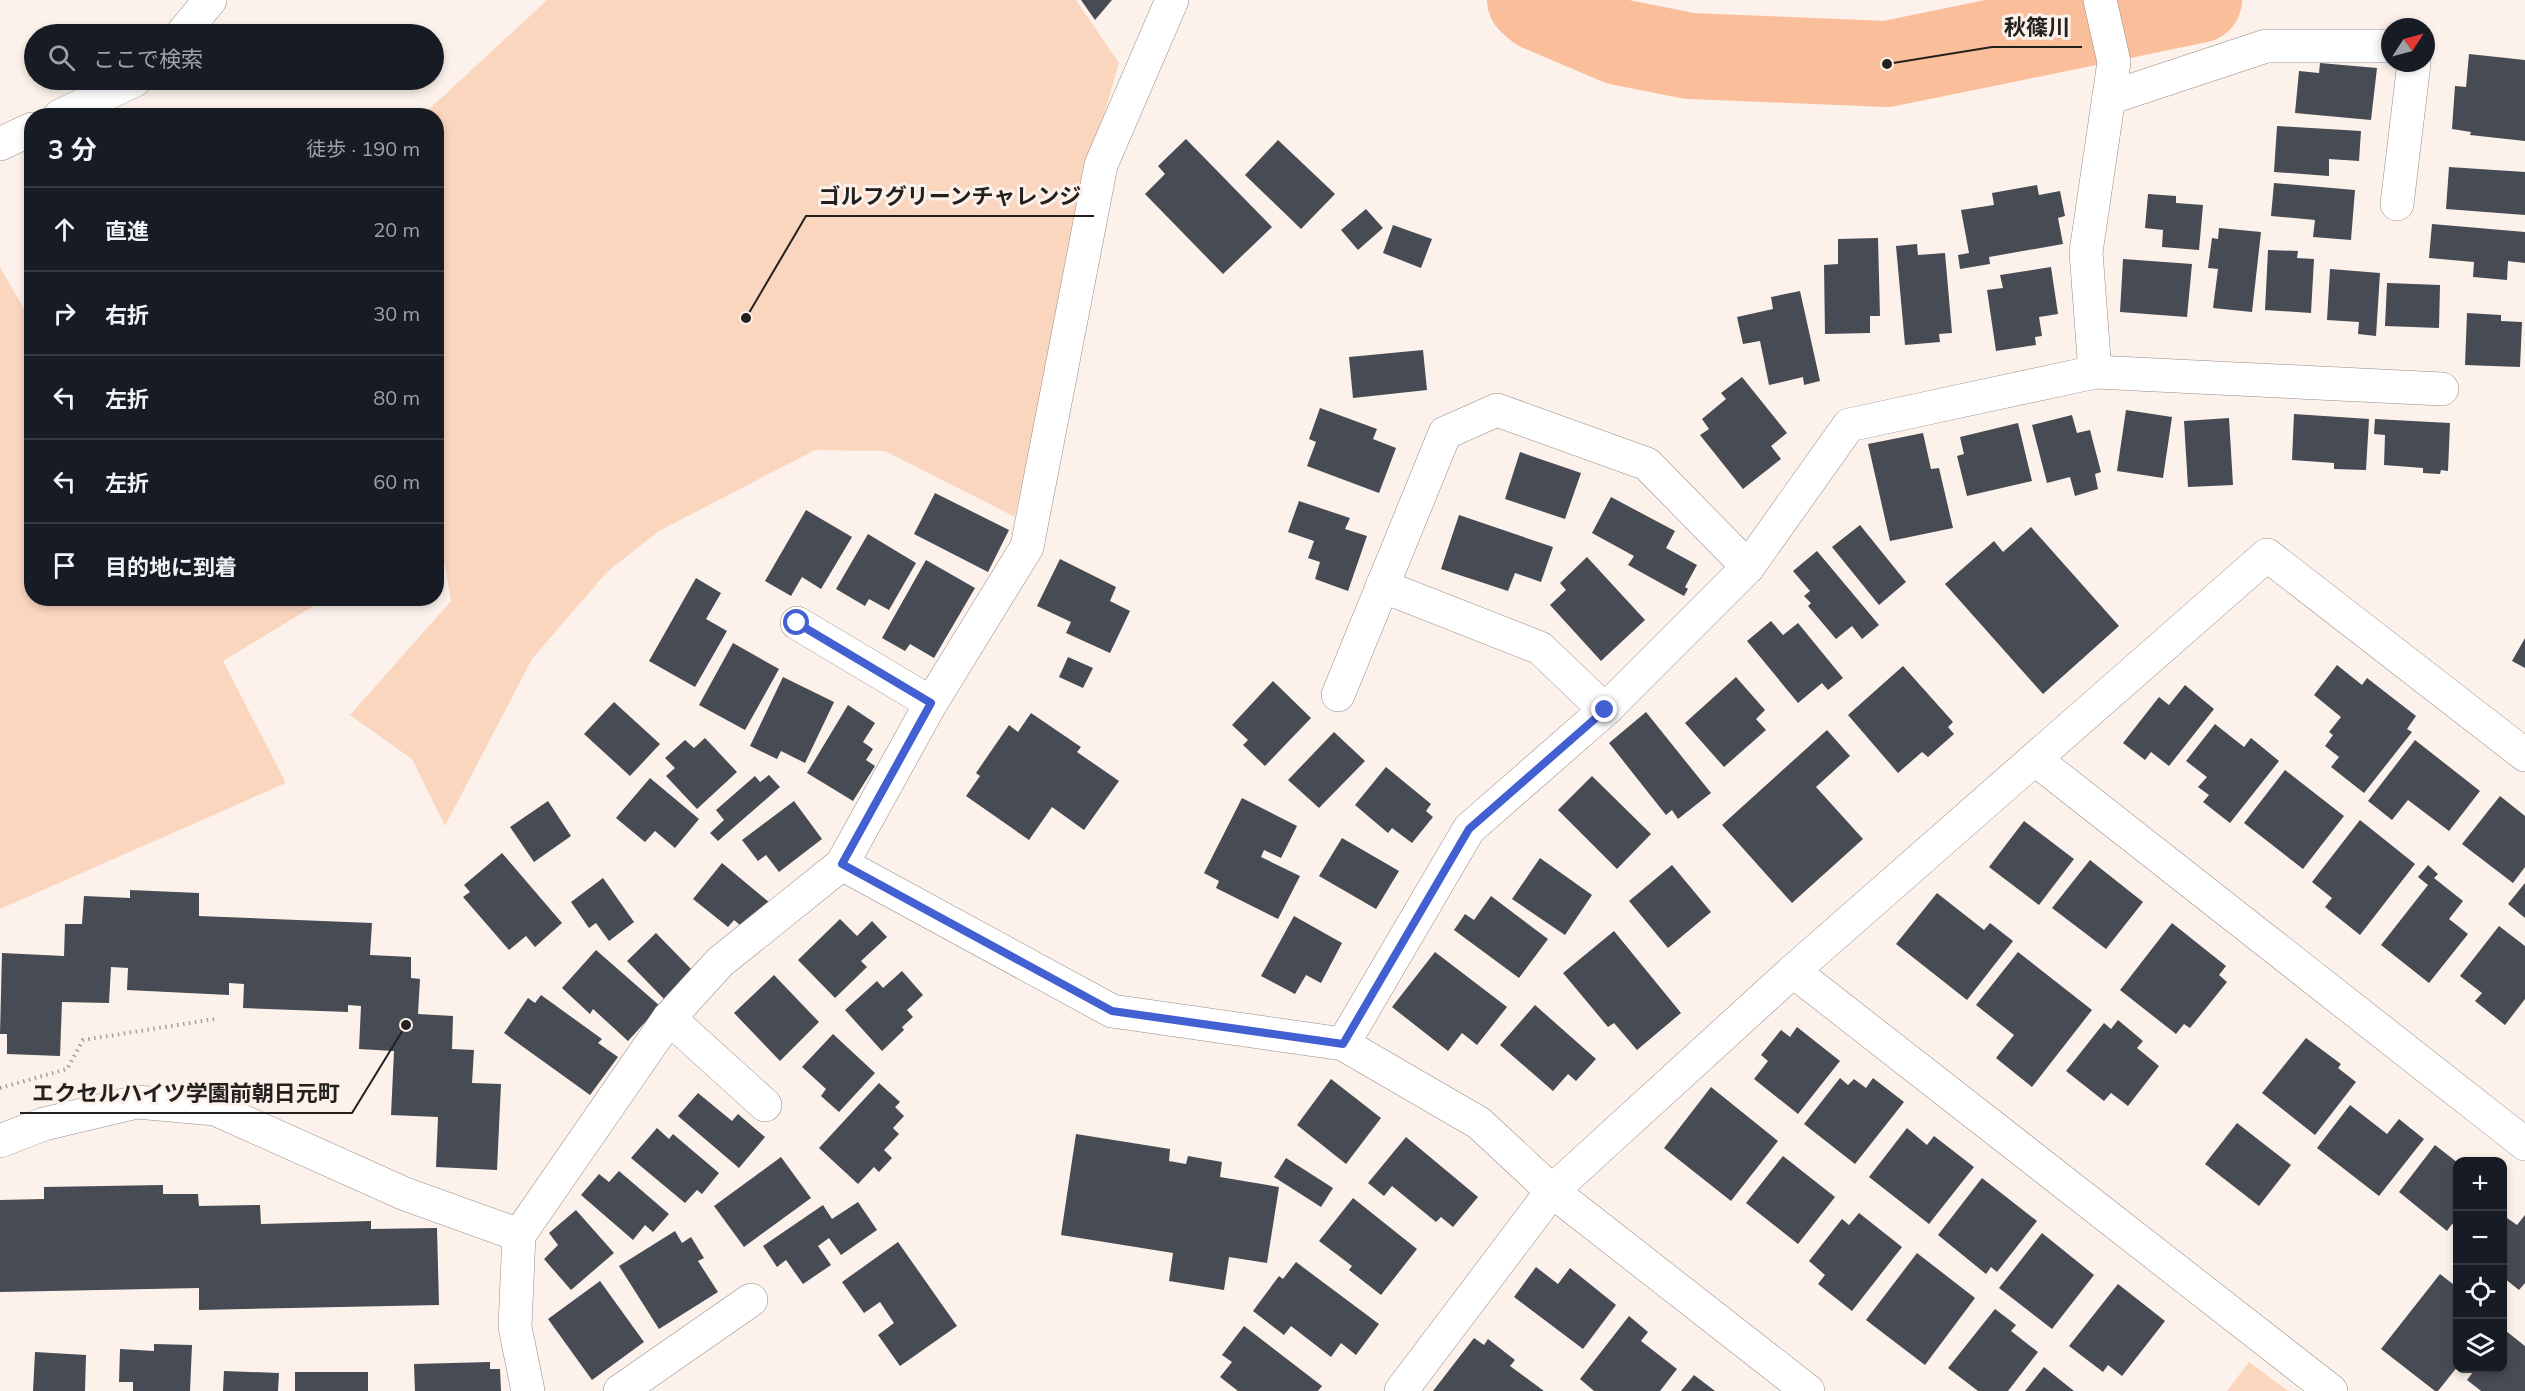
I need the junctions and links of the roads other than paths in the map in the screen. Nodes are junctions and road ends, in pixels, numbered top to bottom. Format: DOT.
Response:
graph roads {
  1 [pos="210,0"];
  2 [pos="1172,0"];
  3 [pos="2100,0"];
  4 [pos="190,24"];
  5 [pos="2381,46"];
  6 [pos="2413,72"];
  7 [pos="114,90"];
  8 [pos="2109,98"];
  9 [pos="77,108"];
  10 [pos="24,133"];
  11 [pos="0,144"];
  12 [pos="2397,204"];
  13 [pos="2095,372"];
  14 [pos="2442,388"];
  15 [pos="1748,567"];
  16 [pos="1382,586"];
  17 [pos="797,623"];
  18 [pos="1338,695"];
  19 [pos="931,703"];
  20 [pos="1605,710"];
  21 [pos="2525,755"];
  22 [pos="2036,760"];
  23 [pos="842,864"];
  24 [pos="1793,971"];
  25 [pos="669,1018"];
  26 [pos="1343,1044"];
  27 [pos="765,1105"];
  28 [pos="0,1141"];
  29 [pos="2525,1144"];
  30 [pos="1552,1191"];
  31 [pos="519,1234"];
  32 [pos="751,1300"];
  33 [pos="528,1391"];
  34 [pos="620,1391"];
  35 [pos="1401,1391"];
  36 [pos="1808,1391"];
  37 [pos="2331,1391"];
  1 -- 4 [label="street"];
  2 -- 19 [label="street"];
  3 -- 8 [label="street"];
  5 -- 8 [label="street"];
  6 -- 12 [label="street"];
  7 -- 9 [label="street"];
  8 -- 13 [label="street"];
  10 -- 11 [label="street"];
  13 -- 14 [label="street"];
  13 -- 15 [label="street"];
  15 -- 16 [label="street"];
  15 -- 20 [label="street"];
  16 -- 18 [label="street"];
  16 -- 20 [label="street"];
  17 -- 19 [label="street"];
  19 -- 23 [label="street"];
  20 -- 26 [label="street"];
  21 -- 22 [label="street"];
  22 -- 24 [label="street"];
  22 -- 29 [label="street"];
  23 -- 25 [label="street"];
  23 -- 26 [label="street"];
  24 -- 30 [label="street"];
  24 -- 37 [label="street"];
  25 -- 27 [label="street"];
  25 -- 31 [label="street"];
  26 -- 30 [label="street"];
  28 -- 31 [label="street"];
  30 -- 35 [label="street"];
  30 -- 36 [label="street"];
  31 -- 33 [label="street"];
  32 -- 34 [label="street"];
}
